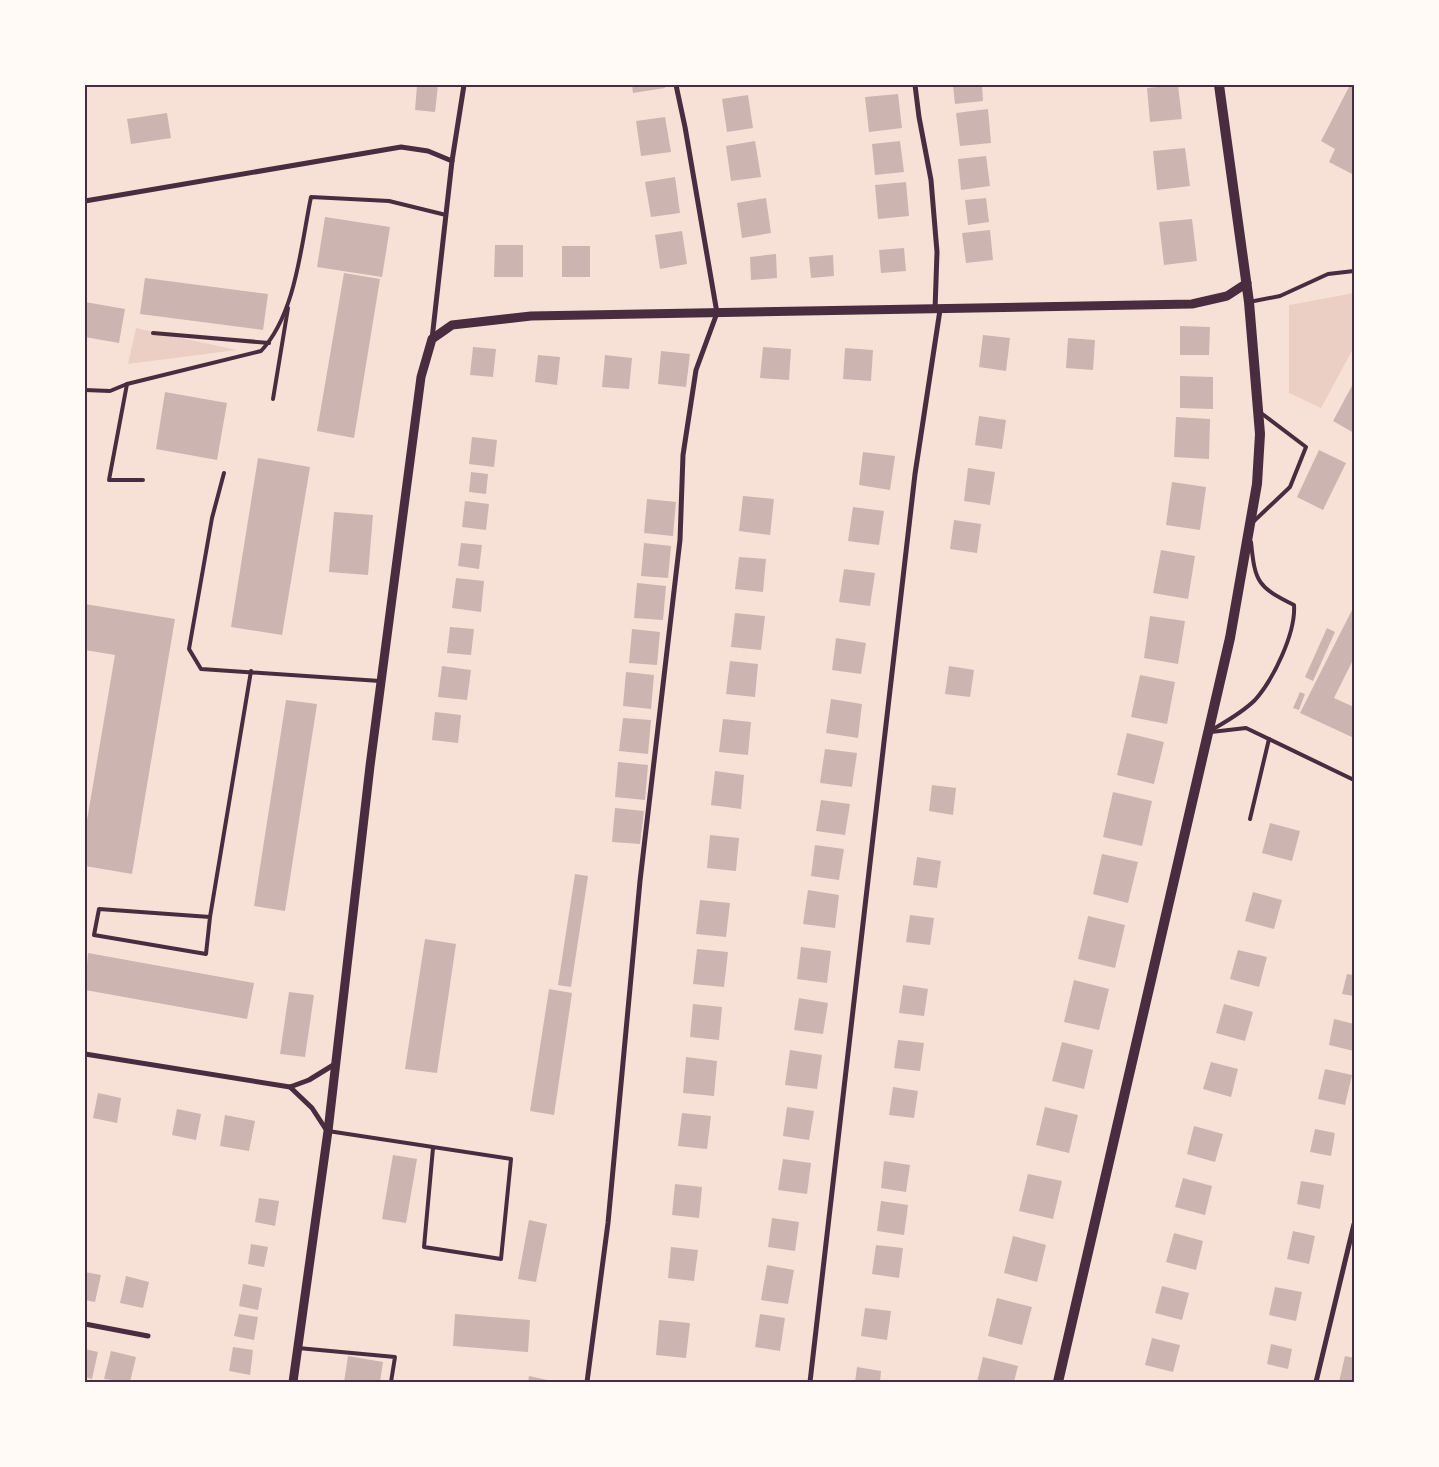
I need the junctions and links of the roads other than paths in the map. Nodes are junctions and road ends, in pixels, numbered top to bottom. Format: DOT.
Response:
graph roads {
  1 [pos="464,85"];
  2 [pos="676,85"];
  3 [pos="915,85"];
  4 [pos="1219,85"];
  5 [pos="452,161"];
  6 [pos="85,202"];
  7 [pos="446,215"];
  8 [pos="1354,271"];
  9 [pos="1246,284"];
  10 [pos="1249,302"];
  11 [pos="289,303"];
  12 [pos="938,310"];
  13 [pos="717,314"];
  14 [pos="153,333"];
  15 [pos="432,339"];
  16 [pos="269,343"];
  17 [pos="127,384"];
  18 [pos="85,390"];
  19 [pos="273,399"];
  20 [pos="1258,410"];
  21 [pos="224,473"];
  22 [pos="143,480"];
  23 [pos="1250,528"];
  24 [pos="251,671"];
  25 [pos="381,682"];
  26 [pos="1208,732"];
  27 [pos="1269,739"];
  28 [pos="1354,780"];
  29 [pos="1250,819"];
  30 [pos="210,917"];
  31 [pos="85,1054"];
  32 [pos="336,1064"];
  33 [pos="290,1087"];
  34 [pos="328,1131"];
  35 [pos="433,1148"];
  36 [pos="1354,1224"];
  37 [pos="85,1324"];
  38 [pos="148,1336"];
  39 [pos="298,1348"];
  40 [pos="292,1382"];
  41 [pos="391,1382"];
  42 [pos="586,1382"];
  43 [pos="810,1382"];
  44 [pos="1058,1382"];
  45 [pos="1316,1382"];
  1 -- 5 [label="street"];
  2 -- 13 [label="street"];
  3 -- 12 [label="street"];
  4 -- 9 [label="main road"];
  5 -- 6 [label="street"];
  5 -- 7 [label="street"];
  7 -- 11 [label="lane"];
  7 -- 15 [label="street"];
  8 -- 10 [label="lane"];
  9 -- 10 [label="main road"];
  9 -- 12 [label="street"];
  10 -- 20 [label="main road"];
  11 -- 16 [label="lane"];
  11 -- 19 [label="lane"];
  12 -- 13 [label="street"];
  12 -- 43 [label="street"];
  13 -- 15 [label="street"];
  13 -- 42 [label="street"];
  14 -- 16 [label="lane"];
  15 -- 25 [label="street"];
  16 -- 17 [label="lane"];
  17 -- 18 [label="lane"];
  17 -- 22 [label="lane"];
  20 -- 23 [label="main road"];
  20 -- 23 [label="lane"];
  21 -- 24 [label="lane"];
  23 -- 26 [label="main road"];
  23 -- 26 [label="lane"];
  24 -- 25 [label="lane"];
  24 -- 30 [label="lane"];
  25 -- 32 [label="street"];
  26 -- 27 [label="lane"];
  26 -- 44 [label="main road"];
  27 -- 28 [label="lane"];
  27 -- 29 [label="lane"];
  30 -- 30 [label="lane"];
  31 -- 33 [label="street"];
  32 -- 33 [label="street"];
  32 -- 34 [label="street"];
  33 -- 34 [label="street"];
  34 -- 35 [label="lane"];
  34 -- 39 [label="street"];
  35 -- 35 [label="lane"];
  36 -- 45 [label="street"];
  37 -- 38 [label="street"];
  39 -- 40 [label="street"];
  39 -- 41 [label="lane"];
}
